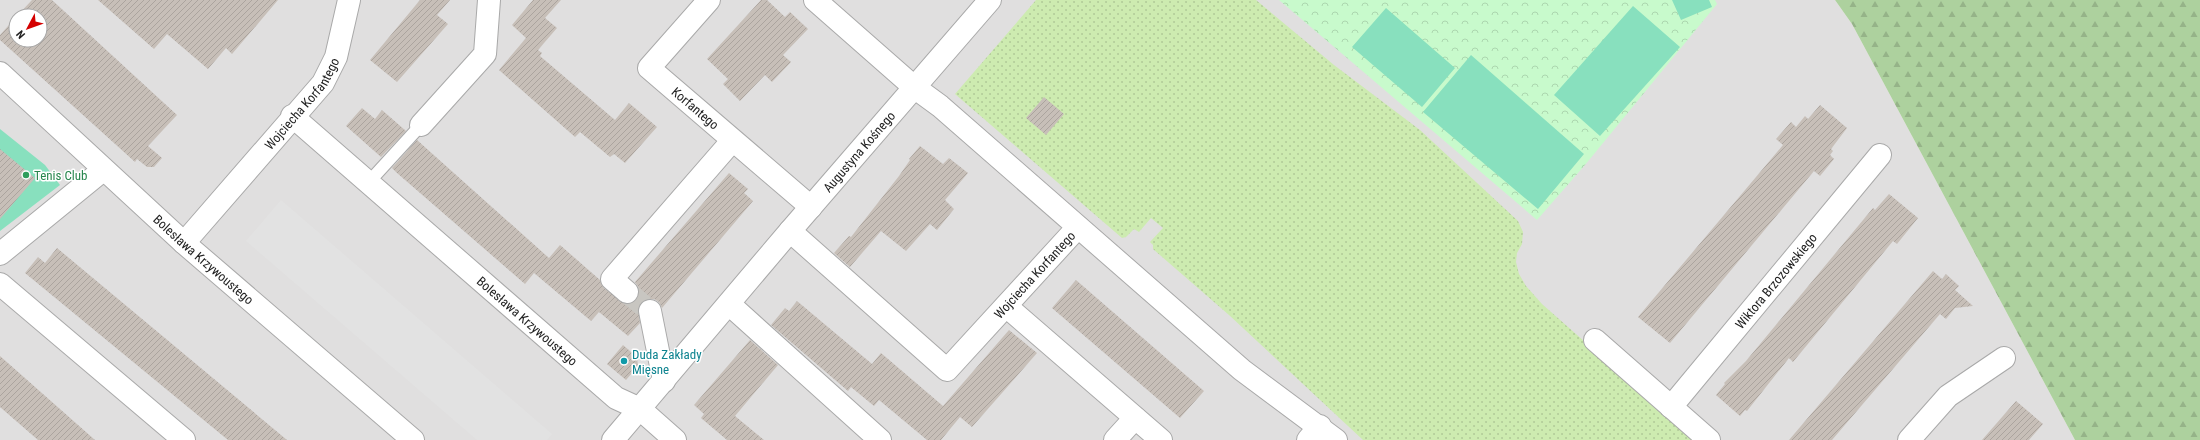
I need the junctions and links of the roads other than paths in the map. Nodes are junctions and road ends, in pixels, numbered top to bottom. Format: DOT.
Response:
graph roads {
  1 [pos="349,0"];
  2 [pos="489,0"];
  3 [pos="709,0"];
  4 [pos="815,0"];
  5 [pos="990,0"];
  6 [pos="0,73"];
  7 [pos="914,87"];
  8 [pos="292,116"];
  9 [pos="421,125"];
  10 [pos="732,141"];
  11 [pos="1880,155"];
  12 [pos="103,170"];
  13 [pos="368,183"];
  14 [pos="810,207"];
  15 [pos="1078,227"];
  16 [pos="790,231"];
  17 [pos="184,243"];
  18 [pos="0,254"];
  19 [pos="0,284"];
  20 [pos="627,292"];
  21 [pos="729,304"];
  22 [pos="1006,306"];
  23 [pos="650,311"];
  24 [pos="1595,340"];
  25 [pos="2004,358"];
  26 [pos="664,381"];
  27 [pos="1671,408"];
  28 [pos="640,409"];
  29 [pos="1136,418"];
  30 [pos="1321,435"];
  31 [pos="184,440"];
  32 [pos="413,440"];
  33 [pos="613,440"];
  34 [pos="675,440"];
  35 [pos="880,440"];
  36 [pos="1115,440"];
  37 [pos="1161,440"];
  38 [pos="1709,440"];
  39 [pos="1908,440"];
  1 -- 8 [label="street, Wojciecha Korfantego"];
  2 -- 9 [label="street"];
  3 -- 10 [label="street, Korfantego"];
  4 -- 7 [label="street, Wojciecha Korfantego"];
  5 -- 7 [label="street, Augustyna Kośnego"];
  6 -- 12 [label="street, Bolesława Krzywoustego"];
  7 -- 14 [label="street, Augustyna Kośnego"];
  7 -- 15 [label="street, Wojciecha Korfantego"];
  8 -- 13 [label="street, Bolesława Krzywoustego"];
  8 -- 17 [label="street, Wojciecha Korfantego"];
  9 -- 13 [label="lane"];
  10 -- 14 [label="street, Korfantego"];
  10 -- 20 [label="street"];
  11 -- 27 [label="street, Wiktora Brzozowskiego"];
  12 -- 17 [label="street, Bolesława Krzywoustego"];
  12 -- 18 [label="street"];
  13 -- 28 [label="street, Bolesława Krzywoustego"];
  14 -- 16 [label="street, Augustyna Kośnego"];
  15 -- 22 [label="street, Wojciecha Korfantego"];
  15 -- 30 [label="street"];
  16 -- 21 [label="street, Augustyna Kośnego"];
  16 -- 22 [label="street, Wojciecha Korfantego"];
  17 -- 32 [label="street, Bolesława Krzywoustego"];
  19 -- 31 [label="street"];
  21 -- 26 [label="street, Augustyna Kośnego"];
  21 -- 35 [label="street"];
  22 -- 29 [label="street"];
  23 -- 26 [label="street"];
  24 -- 27 [label="street"];
  25 -- 39 [label="street"];
  26 -- 28 [label="street, Augustyna Kośnego"];
  27 -- 38 [label="street"];
  28 -- 33 [label="street, Augustyna Kośnego"];
  28 -- 34 [label="street, Bolesława Krzywoustego"];
  29 -- 36 [label="street"];
  29 -- 37 [label="street"];
}
